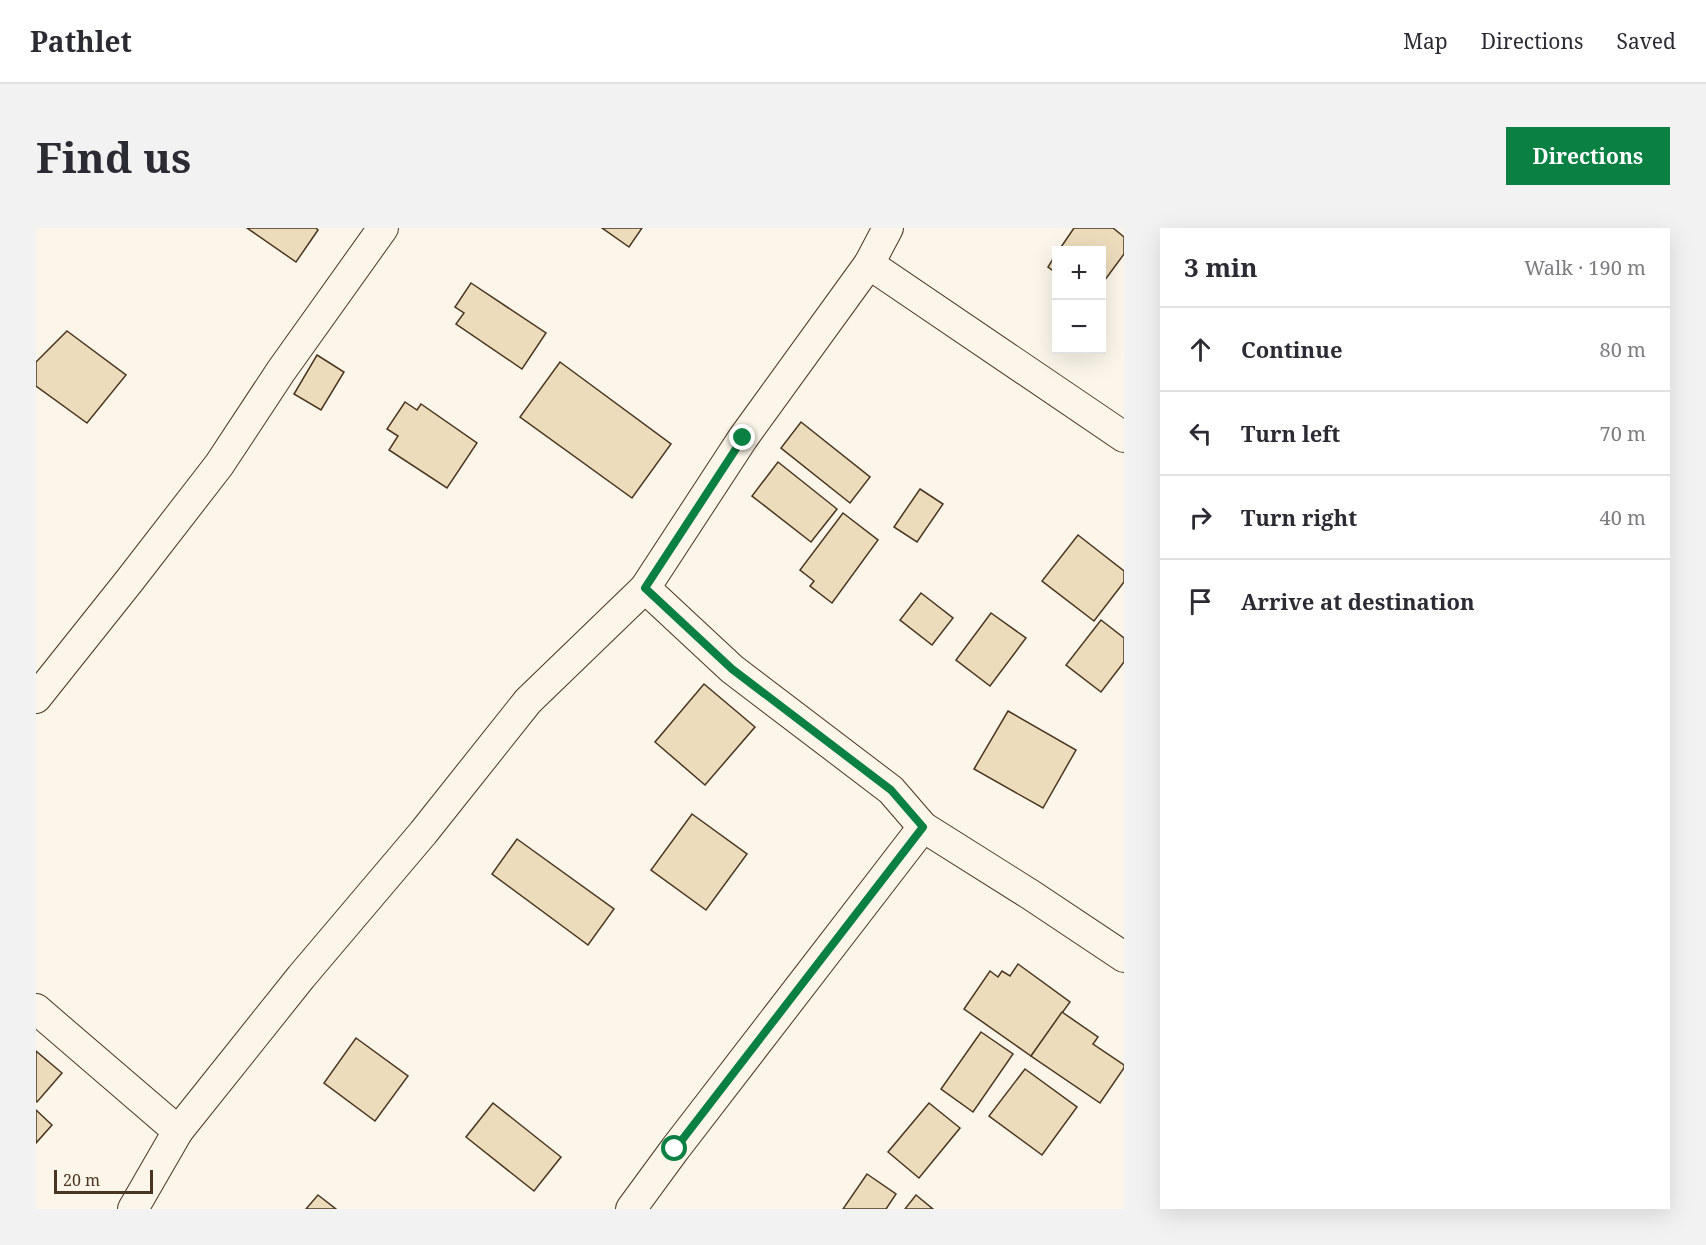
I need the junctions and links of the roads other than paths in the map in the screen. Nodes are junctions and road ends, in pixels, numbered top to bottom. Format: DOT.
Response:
graph roads {
  1 [pos="383,228"];
  2 [pos="888,228"];
  3 [pos="869,264"];
  4 [pos="1124,437"];
  5 [pos="645,588"];
  6 [pos="36,698"];
  7 [pos="923,827"];
  8 [pos="1124,957"];
  9 [pos="36,1009"];
  10 [pos="178,1131"];
  11 [pos="133,1209"];
  12 [pos="632,1209"];
  1 -- 6 [label="street"];
  2 -- 3 [label="street"];
  3 -- 4 [label="street"];
  3 -- 5 [label="street"];
  5 -- 7 [label="street"];
  5 -- 10 [label="street"];
  7 -- 8 [label="street"];
  7 -- 12 [label="street"];
  9 -- 10 [label="street"];
  10 -- 11 [label="street"];
}
